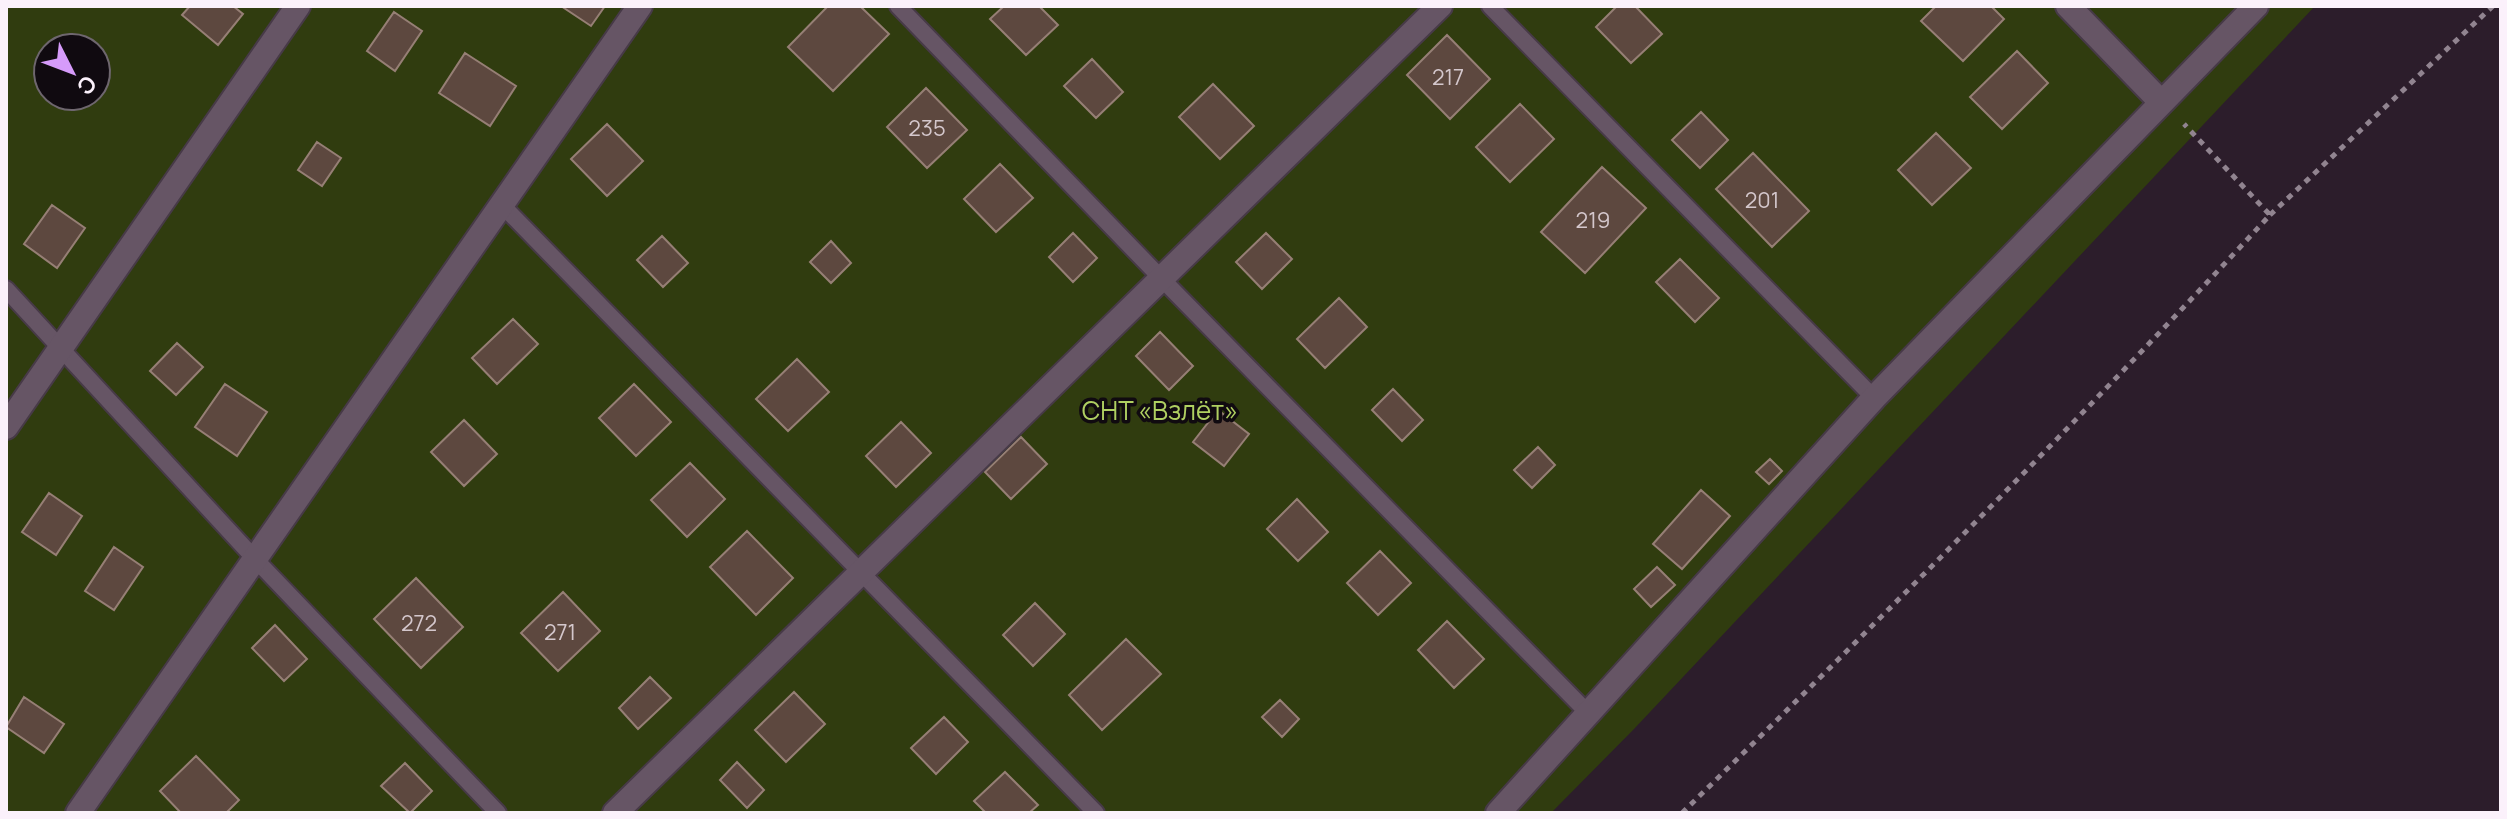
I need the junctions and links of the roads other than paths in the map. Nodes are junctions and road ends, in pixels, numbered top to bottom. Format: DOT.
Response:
graph roads {
  1 [pos="298,6"];
  2 [pos="640,6"];
  3 [pos="898,6"];
  4 [pos="1440,6"];
  5 [pos="1490,6"];
  6 [pos="2068,6"];
  7 [pos="2256,6"];
  8 [pos="2161,102"];
  9 [pos="502,205"];
  10 [pos="1161,278"];
  11 [pos="6,289"];
  12 [pos="61,348"];
  13 [pos="1874,398"];
  14 [pos="6,427"];
  15 [pos="255,559"];
  16 [pos="860,573"];
  17 [pos="1587,712"];
  18 [pos="78,813"];
  19 [pos="498,813"];
  20 [pos="615,813"];
  21 [pos="1096,813"];
  22 [pos="1498,813"];
  1 -- 12 [label="street"];
  2 -- 9 [label="street"];
  3 -- 10 [label="lane"];
  4 -- 10 [label="street"];
  5 -- 13 [label="lane"];
  6 -- 8 [label="street"];
  7 -- 8 [label="street"];
  8 -- 13 [label="street"];
  9 -- 15 [label="street"];
  9 -- 16 [label="lane"];
  10 -- 16 [label="street"];
  10 -- 17 [label="lane"];
  11 -- 12 [label="lane"];
  12 -- 14 [label="street"];
  12 -- 15 [label="lane"];
  13 -- 17 [label="street"];
  15 -- 18 [label="street"];
  15 -- 19 [label="lane"];
  16 -- 20 [label="street"];
  16 -- 21 [label="lane"];
  17 -- 22 [label="street"];
}
